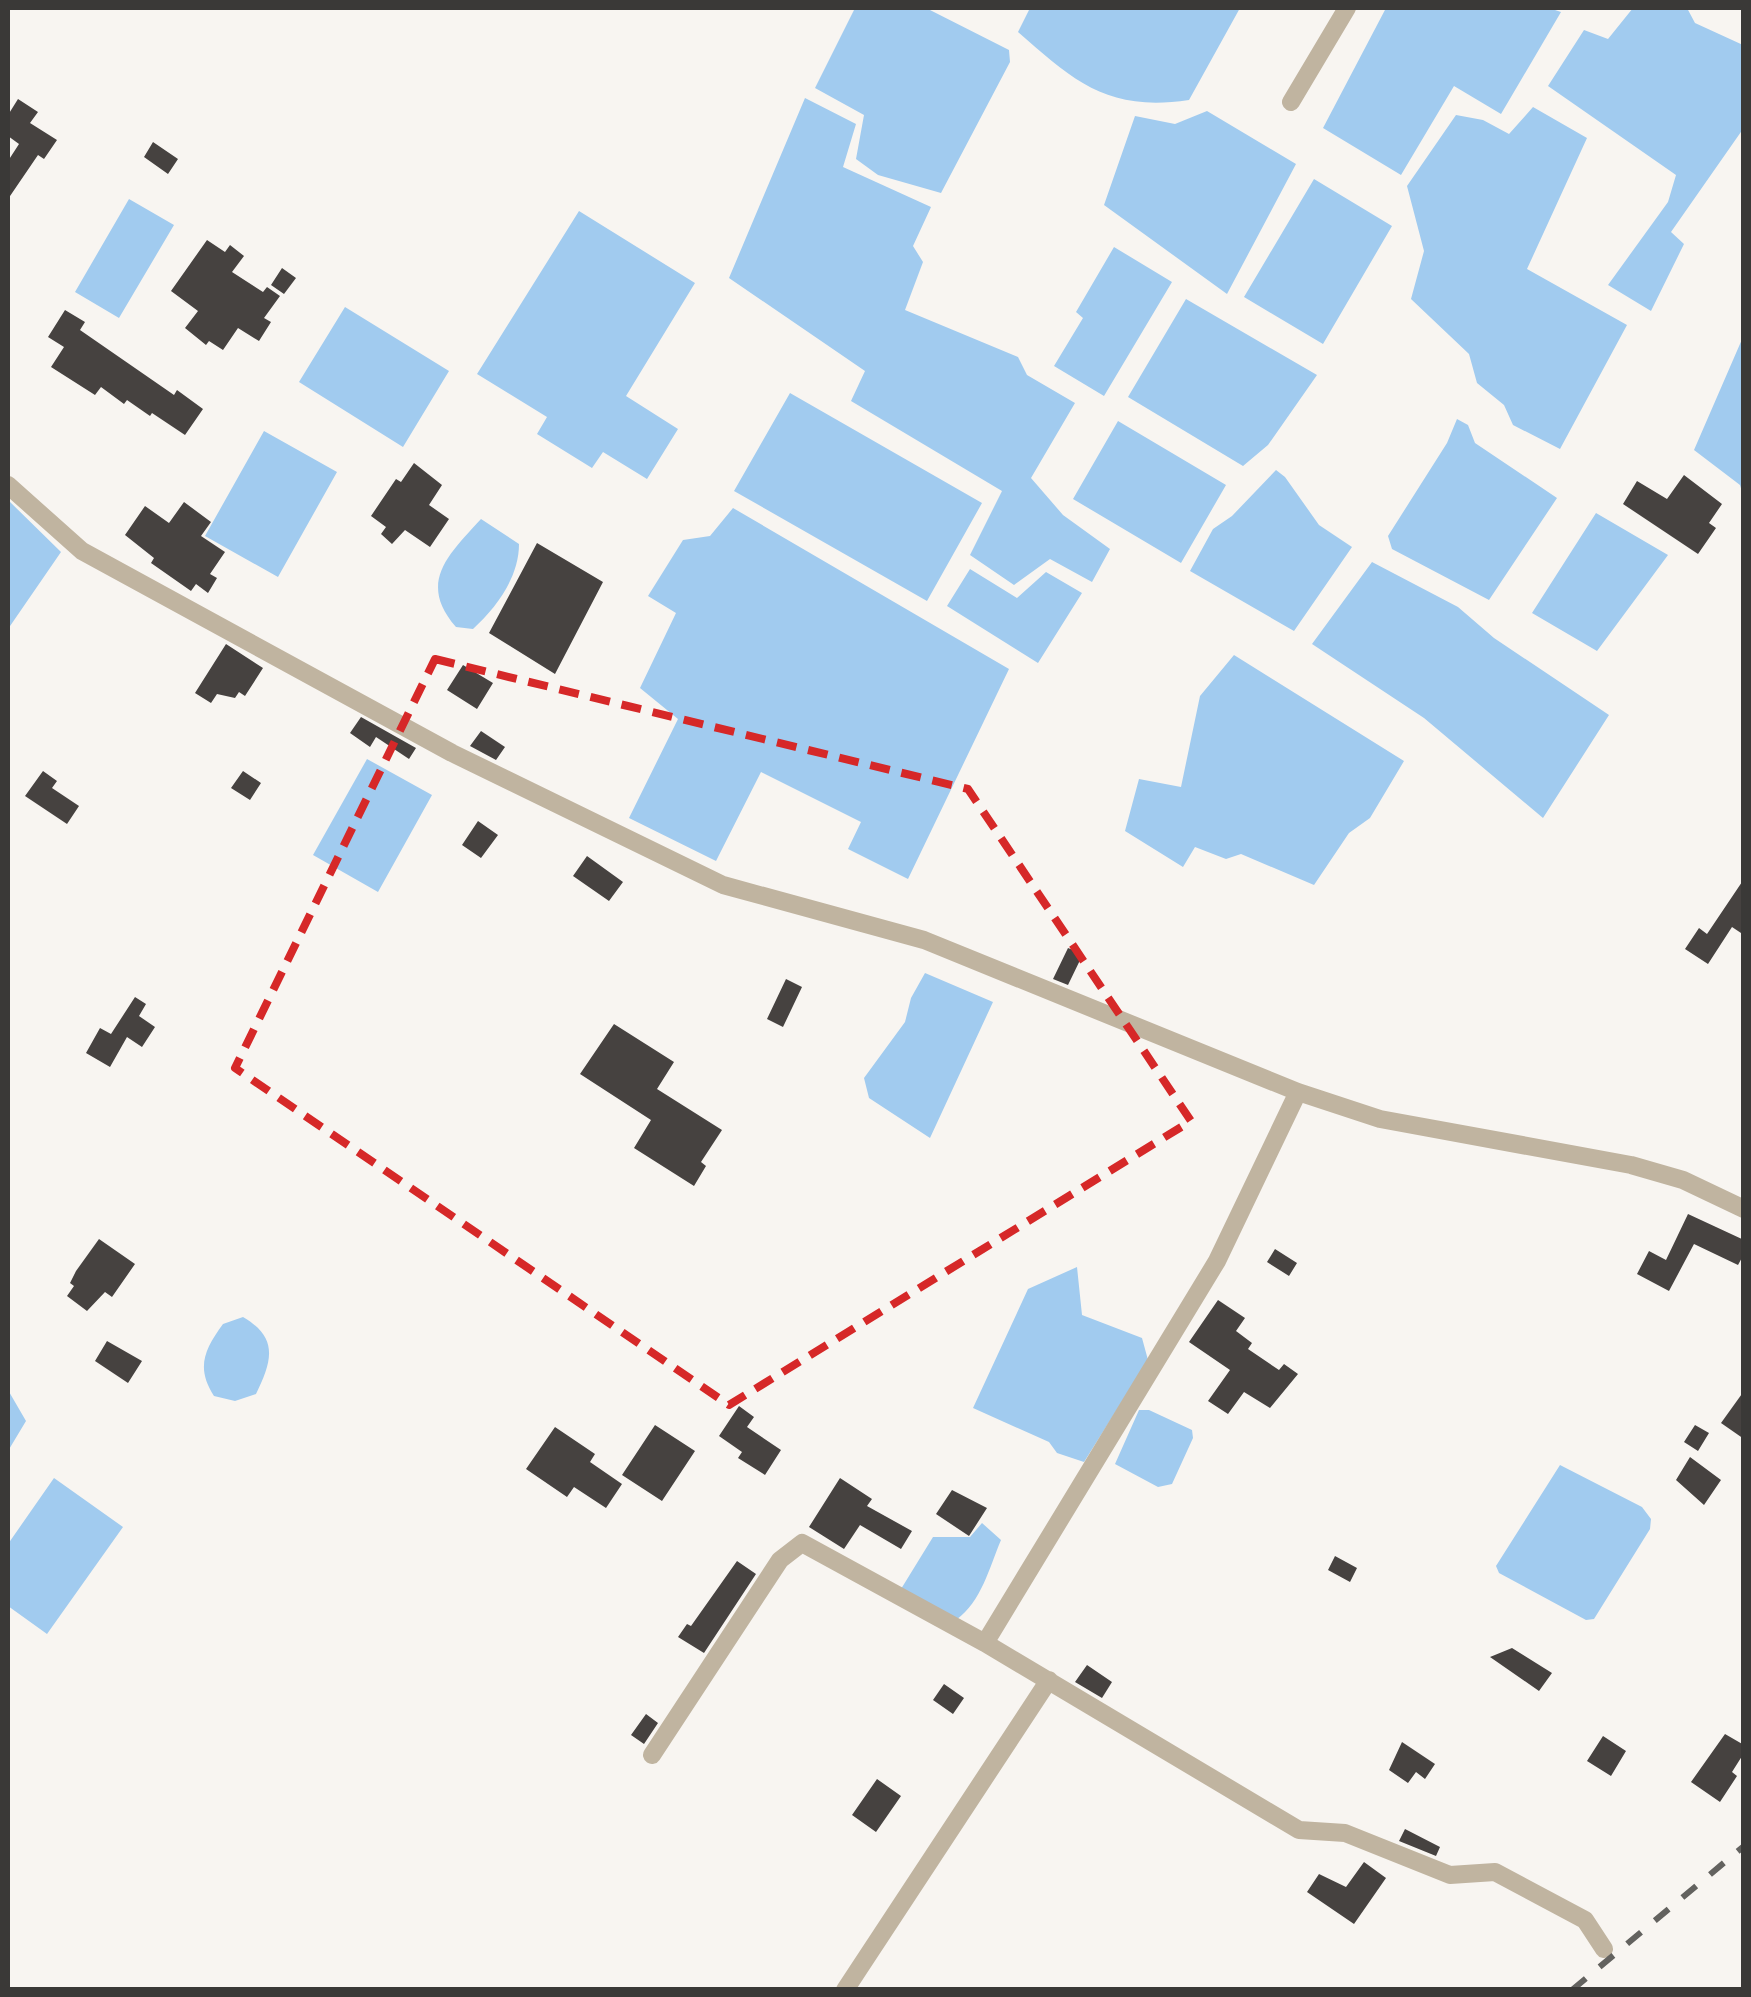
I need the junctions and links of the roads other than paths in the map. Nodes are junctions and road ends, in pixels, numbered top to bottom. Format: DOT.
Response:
graph roads {
  1 [pos="1347,8"];
  2 [pos="1291,102"];
  3 [pos="8,485"];
  4 [pos="1298,1092"];
  5 [pos="1744,1209"];
  6 [pos="985,1643"];
  7 [pos="1048,1680"];
  8 [pos="652,1755"];
  9 [pos="1604,1949"];
  10 [pos="844,1990"];
  1 -- 2 [label="street"];
  3 -- 4 [label="street"];
  4 -- 5 [label="street"];
  4 -- 6 [label="street"];
  6 -- 7 [label="street"];
  6 -- 8 [label="street"];
  7 -- 9 [label="street"];
  7 -- 10 [label="street"];
}
